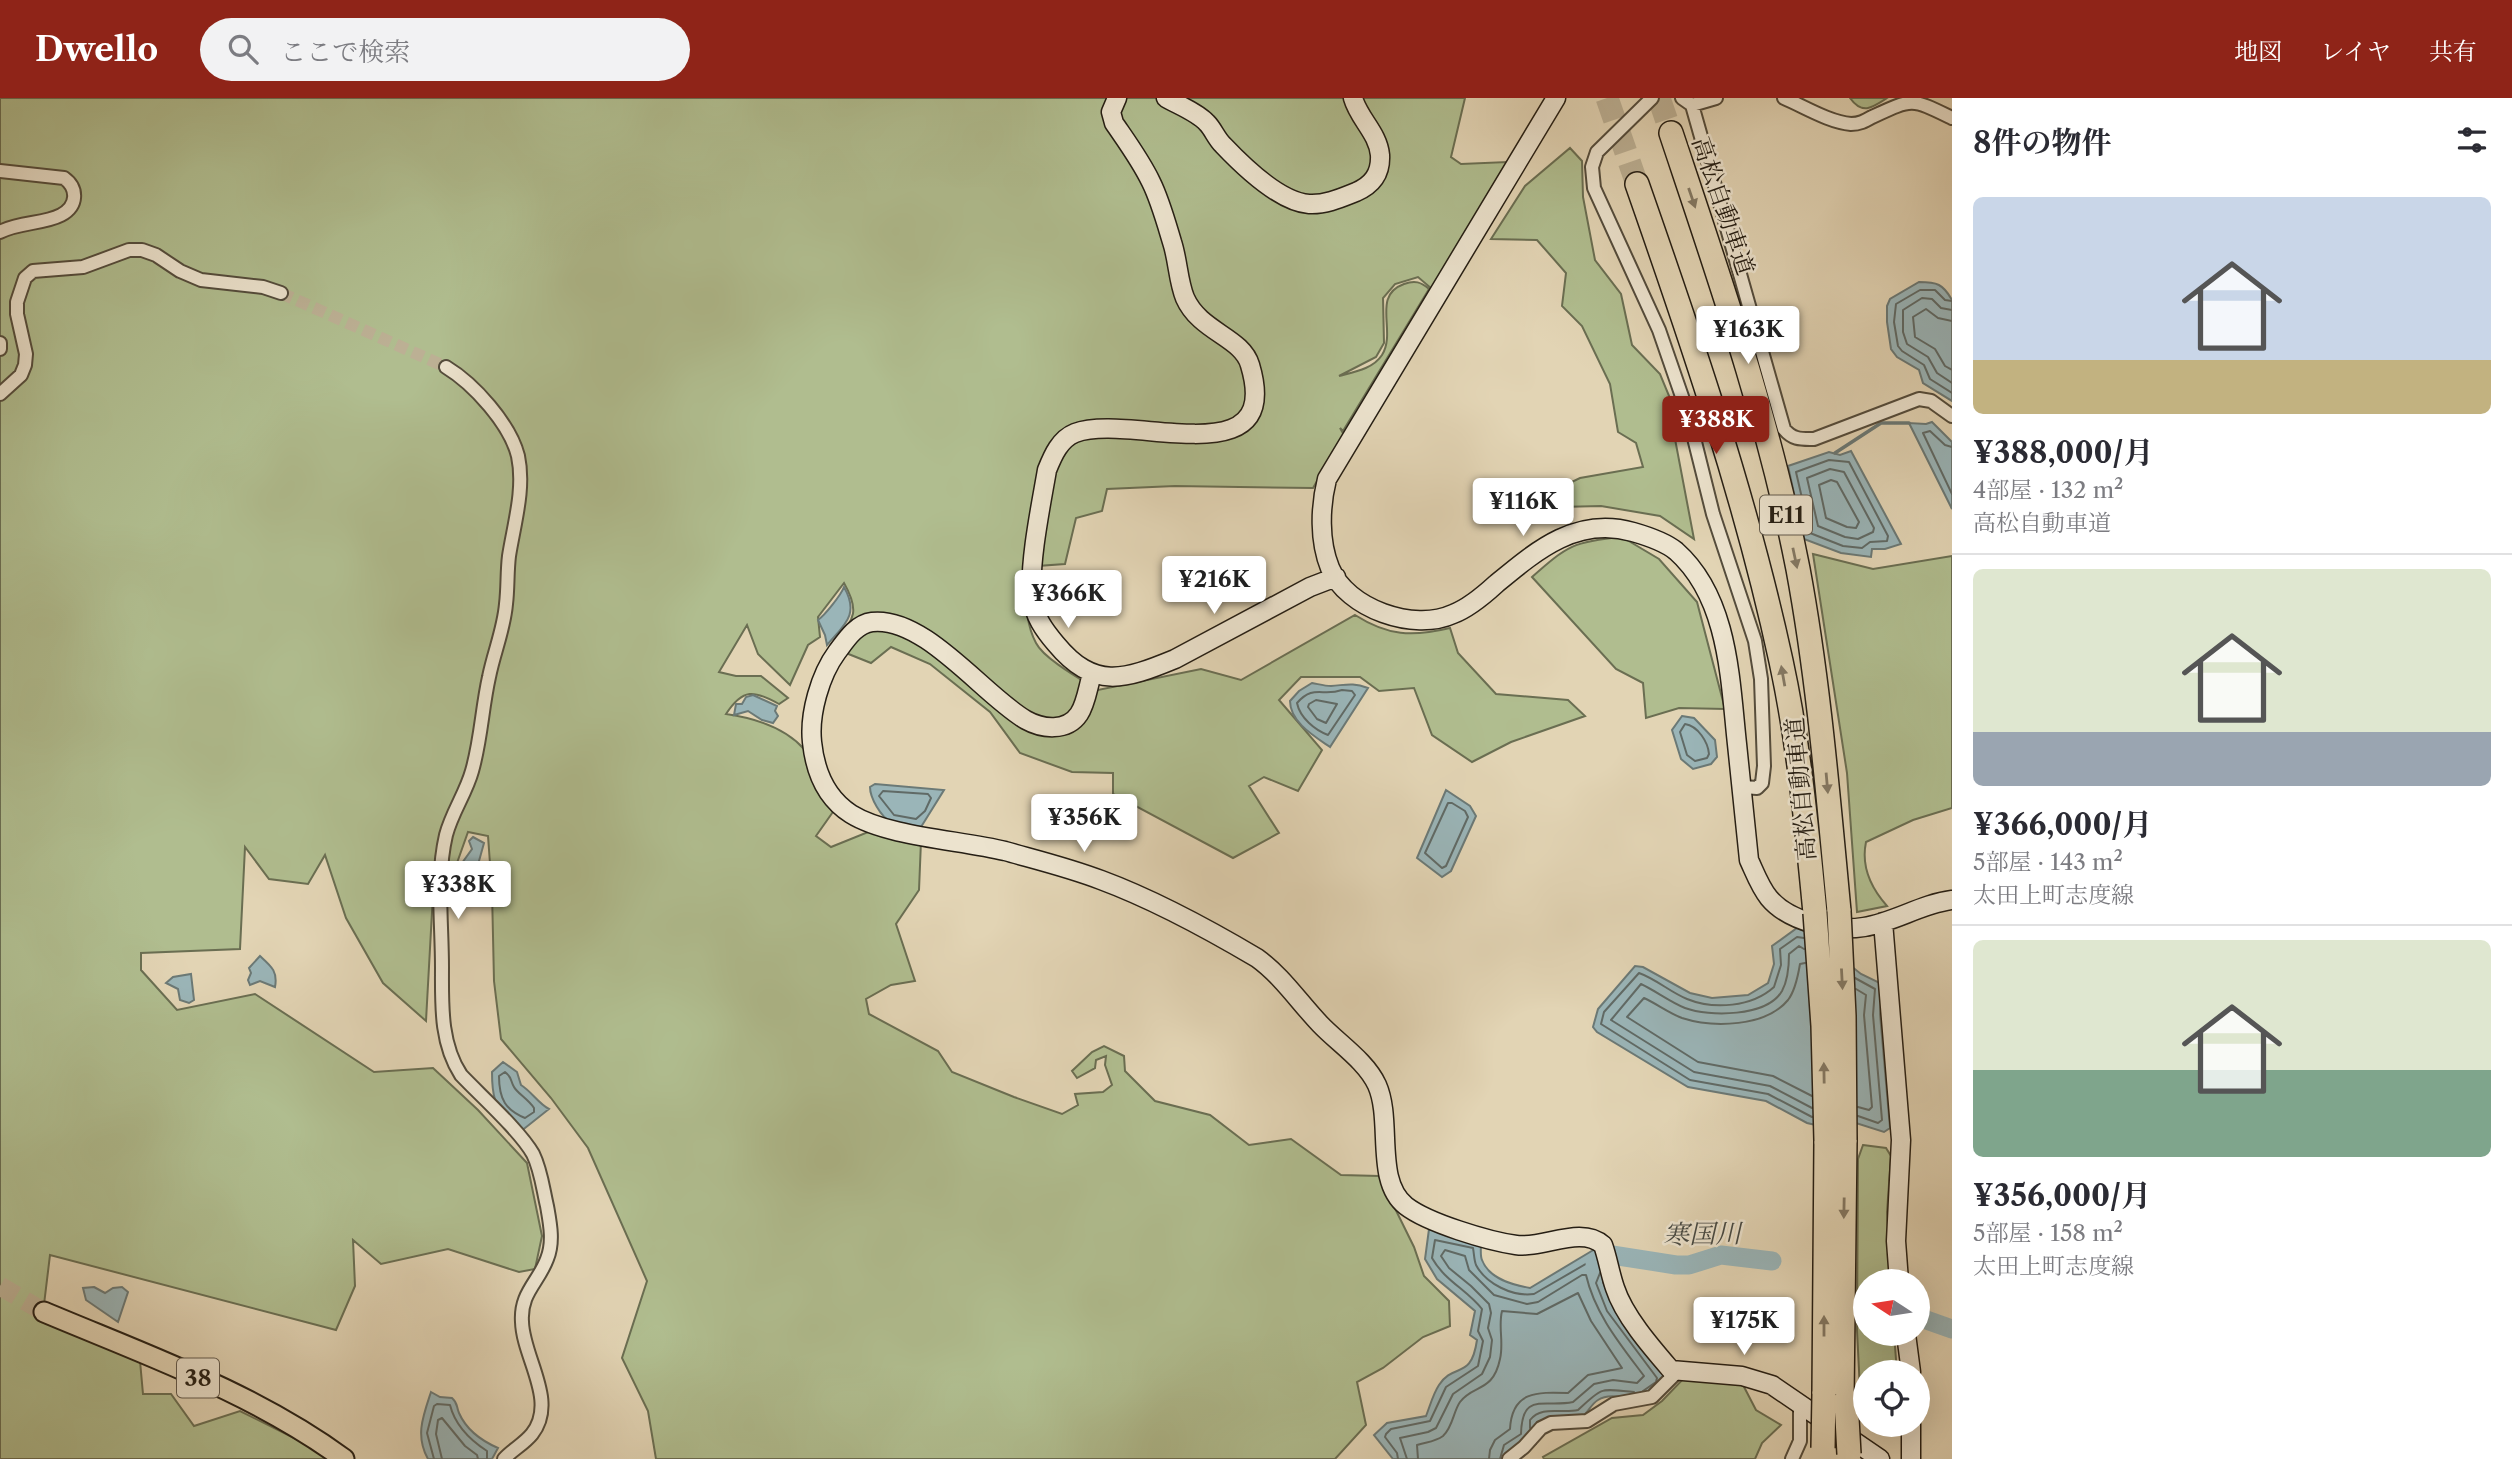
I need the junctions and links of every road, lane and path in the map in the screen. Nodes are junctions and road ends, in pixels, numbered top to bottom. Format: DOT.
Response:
graph roads {
  1 [pos="1118,98"];
  2 [pos="1166,98"];
  3 [pos="1353,98"];
  4 [pos="1556,98"];
  5 [pos="1652,98"];
  6 [pos="1716,98"];
  7 [pos="1784,98"];
  8 [pos="1687,101"];
  9 [pos="1952,118"];
  10 [pos="1671,133"];
  11 [pos="0,172"];
  12 [pos="1637,184"];
  13 [pos="0,232"];
  14 [pos="282,293"];
  15 [pos="0,342"];
  16 [pos="0,349"];
  17 [pos="446,367"];
  18 [pos="0,394"];
  19 [pos="1952,416"];
  20 [pos="1336,577"];
  21 [pos="1092,674"];
  22 [pos="1743,787"];
  23 [pos="1952,900"];
  24 [pos="1883,922"];
  25 [pos="1835,1141"];
  26 [pos="1898,1269"];
  27 [pos="44,1312"];
  28 [pos="1677,1372"];
  29 [pos="1837,1398"];
  30 [pos="1800,1404"];
  31 [pos="1911,1437"];
  32 [pos="1835,1456"];
  33 [pos="344,1459"];
  34 [pos="503,1459"];
  35 [pos="1509,1459"];
  36 [pos="1792,1459"];
  37 [pos="1880,1459"];
  38 [pos="1911,1459"];
  1 -- 21 [label="main road"];
  2 -- 3 [label="main road"];
  4 -- 20 [label="main road"];
  5 -- 22 [label="street"];
  6 -- 8 [label="street"];
  7 -- 9 [label="street"];
  8 -- 19 [label="street"];
  10 -- 25 [label="highway, 高松自動車道 / E11, one-way, bridge"];
  11 -- 13 [label="street"];
  25 -- 12 [label="highway, 高松自動車道 / E11, one-way, bridge"];
  14 -- 18 [label="street"];
  15 -- 16 [label="street"];
  17 -- 34 [label="street"];
  20 -- 21 [label="main road"];
  20 -- 22 [label="main road"];
  21 -- 28 [label="main road"];
  22 -- 24 [label="main road"];
  23 -- 24 [label="main road"];
  24 -- 26 [label="main road"];
  29 -- 25 [label="highway, 高松自動車道 / E11, one-way"];
  25 -- 29 [label="highway, 高松自動車道 / E11, one-way"];
  27 -- 33 [label="main road, 38"];
  28 -- 30 [label="main road"];
  28 -- 35 [label="street"];
  29 -- 32 [label="highway, 高松自動車道 / E11, bridge"];
  30 -- 36 [label="street"];
  30 -- 37 [label="main road"];
  31 -- 38 [label="main road"];
}
